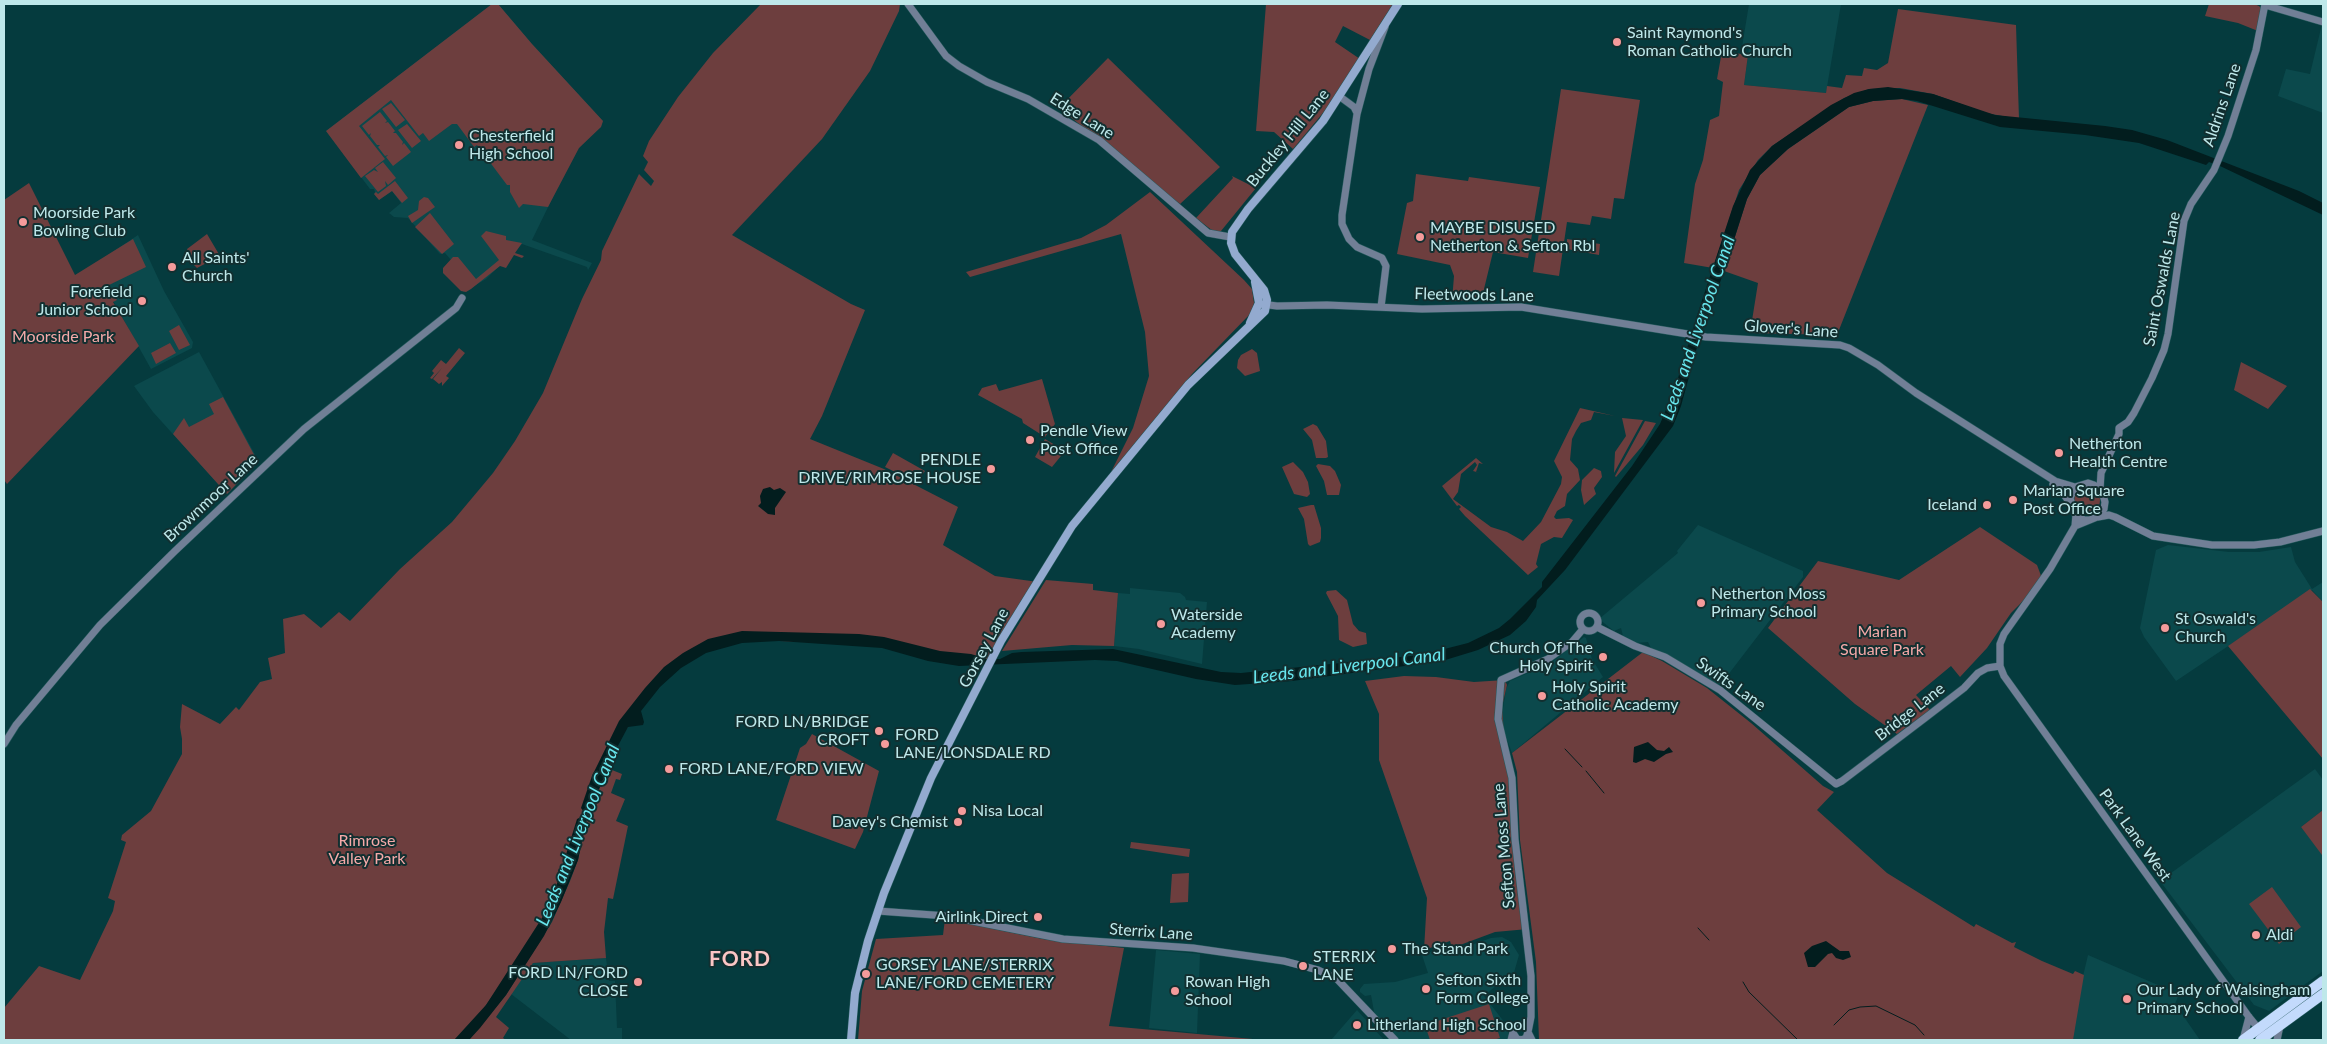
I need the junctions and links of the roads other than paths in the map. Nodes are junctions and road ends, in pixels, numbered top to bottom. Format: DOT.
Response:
graph roads {
  1 [pos="908,4"];
  2 [pos="1398,4"];
  3 [pos="2265,4"];
  4 [pos="2323,22"];
  5 [pos="1386,24"];
  6 [pos="1339,96"];
  7 [pos="1357,114"];
  8 [pos="2214,170"];
  9 [pos="1230,237"];
  10 [pos="462,298"];
  11 [pos="1263,304"];
  12 [pos="1380,307"];
  13 [pos="1706,336"];
  14 [pos="1920,395"];
  15 [pos="2101,473"];
  16 [pos="2088,483"];
  17 [pos="2075,487"];
  18 [pos="2100,490"];
  19 [pos="2105,502"];
  20 [pos="2070,503"];
  21 [pos="2076,514"];
  22 [pos="2098,517"];
  23 [pos="2115,517"];
  24 [pos="2088,520"];
  25 [pos="2075,526"];
  26 [pos="2323,531"];
  27 [pos="1597,627"];
  28 [pos="1584,629"];
  29 [pos="2000,666"];
  30 [pos="4,744"];
  31 [pos="1836,784"];
  32 [pos="878,911"];
  33 [pos="2323,981"];
  34 [pos="2323,994"];
  35 [pos="1530,1011"];
  36 [pos="2249,1017"];
  37 [pos="2276,1023"];
  38 [pos="1521,1025"];
  39 [pos="1528,1032"];
  40 [pos="2261,1036"];
  41 [pos="1512,1037"];
  42 [pos="851,1040"];
  43 [pos="1395,1040"];
  44 [pos="1522,1040"];
  45 [pos="1532,1040"];
  46 [pos="2244,1040"];
  47 [pos="2276,1040"];
  1 -- 9 [label="street, Edge Lane"];
  2 -- 5 [label="main road, Buckley Hill Lane"];
  3 -- 4 [label="street"];
  3 -- 8 [label="street, Aldrins Lane"];
  5 -- 6 [label="main road, Buckley Hill Lane"];
  5 -- 7 [label="street"];
  6 -- 7 [label="street"];
  6 -- 9 [label="main road, Buckley Hill Lane"];
  7 -- 12 [label="street"];
  8 -- 15 [label="street, Saint Oswalds Lane"];
  9 -- 11 [label="main road"];
  10 -- 30 [label="street, Brownmoor Lane"];
  11 -- 12 [label="street, Fleetwoods Lane"];
  11 -- 32 [label="main road, Gorsey Lane"];
  12 -- 13 [label="street, Fleetwoods Lane"];
  13 -- 14 [label="street, Glover's Lane"];
  14 -- 17 [label="street, Glover's Lane"];
  14 -- 20 [label="street, Glover's Lane"];
  15 -- 16 [label="street, Saint Oswalds Lane"];
  15 -- 18 [label="street, Saint Oswalds Lane"];
  16 -- 17 [label="street"];
  16 -- 18 [label="street"];
  17 -- 20 [label="street"];
  18 -- 19 [label="street"];
  19 -- 22 [label="street"];
  19 -- 23 [label="street"];
  20 -- 21 [label="street"];
  21 -- 24 [label="street"];
  21 -- 25 [label="street"];
  22 -- 23 [label="street"];
  22 -- 24 [label="street"];
  23 -- 26 [label="street"];
  24 -- 25 [label="street"];
  25 -- 29 [label="street"];
  27 -- 28 [label="street"];
  27 -- 28 [label="street"];
  27 -- 31 [label="street, Swifts Lane"];
  28 -- 35 [label="street, Sefton Moss Lane"];
  29 -- 31 [label="street, Bridge Lane"];
  29 -- 36 [label="street, Park Lane West"];
  32 -- 42 [label="main road, Gorsey Lane"];
  32 -- 43 [label="street, Sterrix Lane"];
  33 -- 37 [label="highway"];
  34 -- 37 [label="highway"];
  35 -- 38 [label="street"];
  35 -- 39 [label="street, Sefton Moss Lane"];
  36 -- 37 [label="street"];
  36 -- 40 [label="street, Park Lane West"];
  36 -- 46 [label="street"];
  37 -- 40 [label="highway"];
  37 -- 47 [label="street"];
  38 -- 39 [label="street"];
  38 -- 41 [label="street"];
  39 -- 44 [label="street"];
  39 -- 45 [label="street"];
  40 -- 46 [label="highway"];
  41 -- 44 [label="street"];
}
